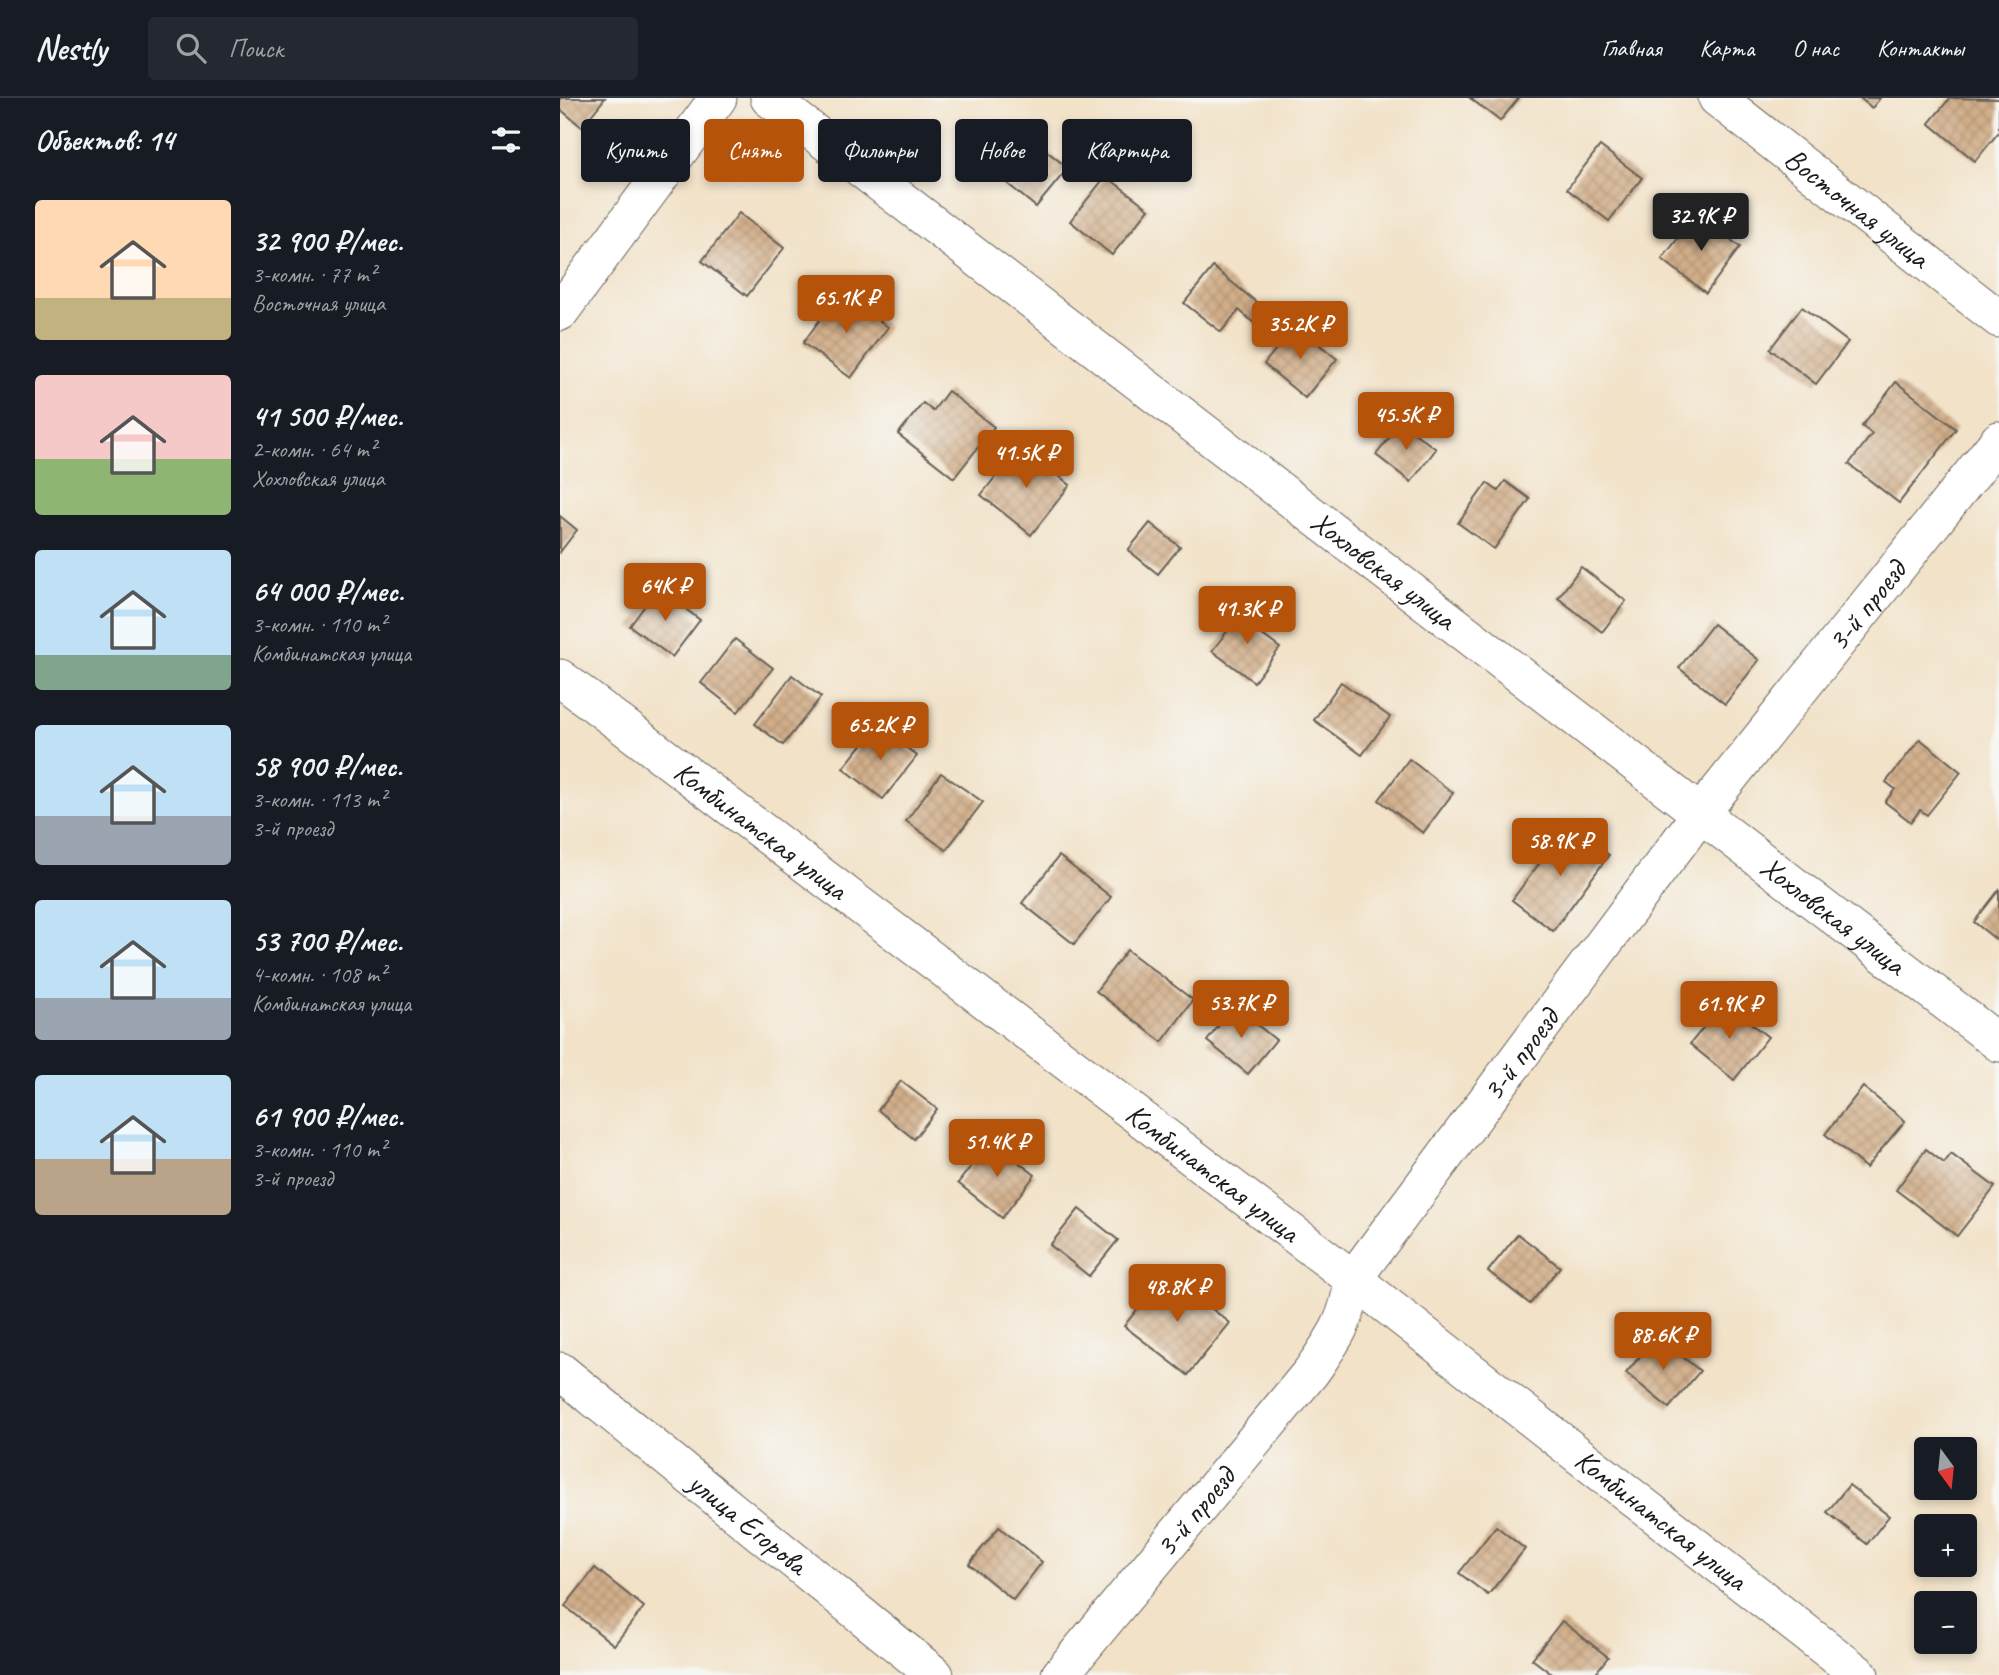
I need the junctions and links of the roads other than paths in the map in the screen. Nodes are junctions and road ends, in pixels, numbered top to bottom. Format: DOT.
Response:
graph roads {
  1 [pos="718,98"];
  2 [pos="769,98"];
  3 [pos="1717,98"];
  4 [pos="560,312"];
  5 [pos="1999,318"];
  6 [pos="1999,440"];
  7 [pos="560,677"];
  8 [pos="1701,813"];
  9 [pos="1999,1043"];
  10 [pos="1353,1279"];
  11 [pos="560,1371"];
  12 [pos="935,1675"];
  13 [pos="1060,1675"];
  14 [pos="1860,1675"];
  1 -- 4 [label="street"];
  2 -- 8 [label="street, Хохловская улица"];
  3 -- 5 [label="street, Восточная улица"];
  6 -- 8 [label="street, 3-й проезд"];
  7 -- 10 [label="street, Комбинатская улица"];
  8 -- 9 [label="street, Хохловская улица"];
  8 -- 10 [label="street, 3-й проезд"];
  10 -- 13 [label="street, 3-й проезд"];
  10 -- 14 [label="street, Комбинатская улица"];
  11 -- 12 [label="street, улица Егорова"];
}
